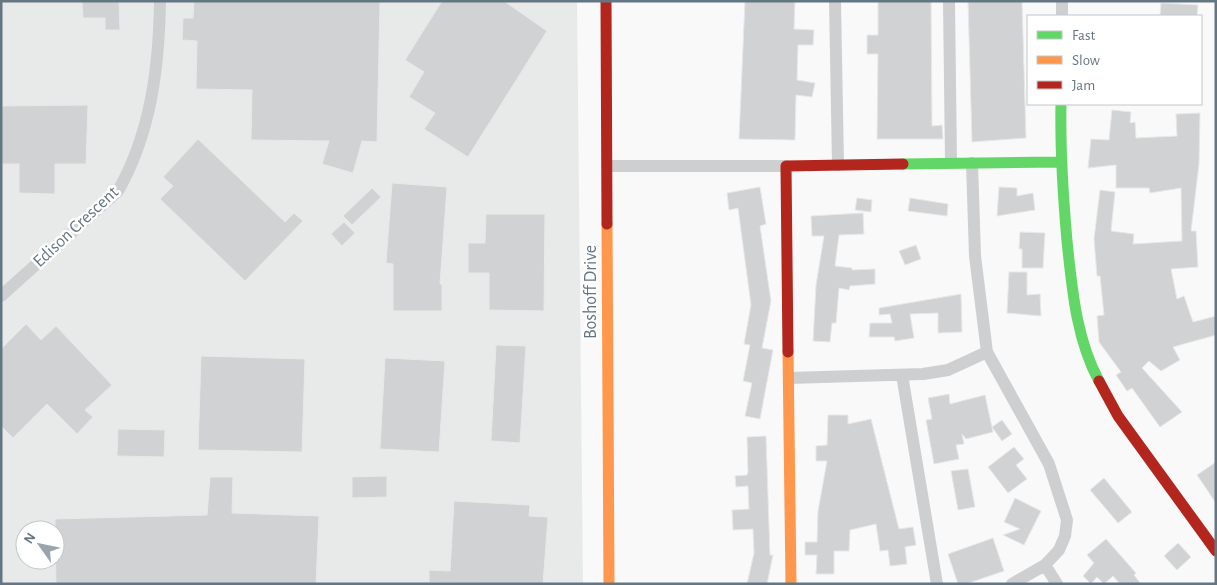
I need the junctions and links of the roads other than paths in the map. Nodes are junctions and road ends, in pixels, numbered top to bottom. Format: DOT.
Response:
graph roads {
  1 [pos="160,1"];
  2 [pos="606,1"];
  3 [pos="835,1"];
  4 [pos="948,1"];
  5 [pos="1062,1"];
  6 [pos="1062,15"];
  7 [pos="1061,105"];
  8 [pos="952,162"];
  9 [pos="1060,162"];
  10 [pos="972,163"];
  11 [pos="838,165"];
  12 [pos="608,166"];
  13 [pos="786,166"];
  14 [pos="1,296"];
  15 [pos="987,352"];
  16 [pos="902,375"];
  17 [pos="789,378"];
  18 [pos="1216,551"];
  19 [pos="1045,565"];
  20 [pos="609,584"];
  21 [pos="791,584"];
  22 [pos="937,584"];
  23 [pos="1012,584"];
  24 [pos="1057,584"];
  1 -- 14 [label="street, Edison Crescent"];
  2 -- 12 [label="street, Boshoff Drive"];
  3 -- 11 [label="street"];
  4 -- 8 [label="street"];
  5 -- 6 [label="street"];
  7 -- 9 [label="street"];
  8 -- 10 [label="street"];
  8 -- 11 [label="street"];
  9 -- 10 [label="street"];
  9 -- 18 [label="street"];
  10 -- 15 [label="street"];
  11 -- 13 [label="street"];
  12 -- 13 [label="street"];
  12 -- 20 [label="street, Boshoff Drive"];
  13 -- 17 [label="street"];
  15 -- 16 [label="street"];
  15 -- 19 [label="street"];
  16 -- 17 [label="street"];
  16 -- 22 [label="street"];
  17 -- 21 [label="street"];
  19 -- 23 [label="street"];
  19 -- 24 [label="street"];
}
